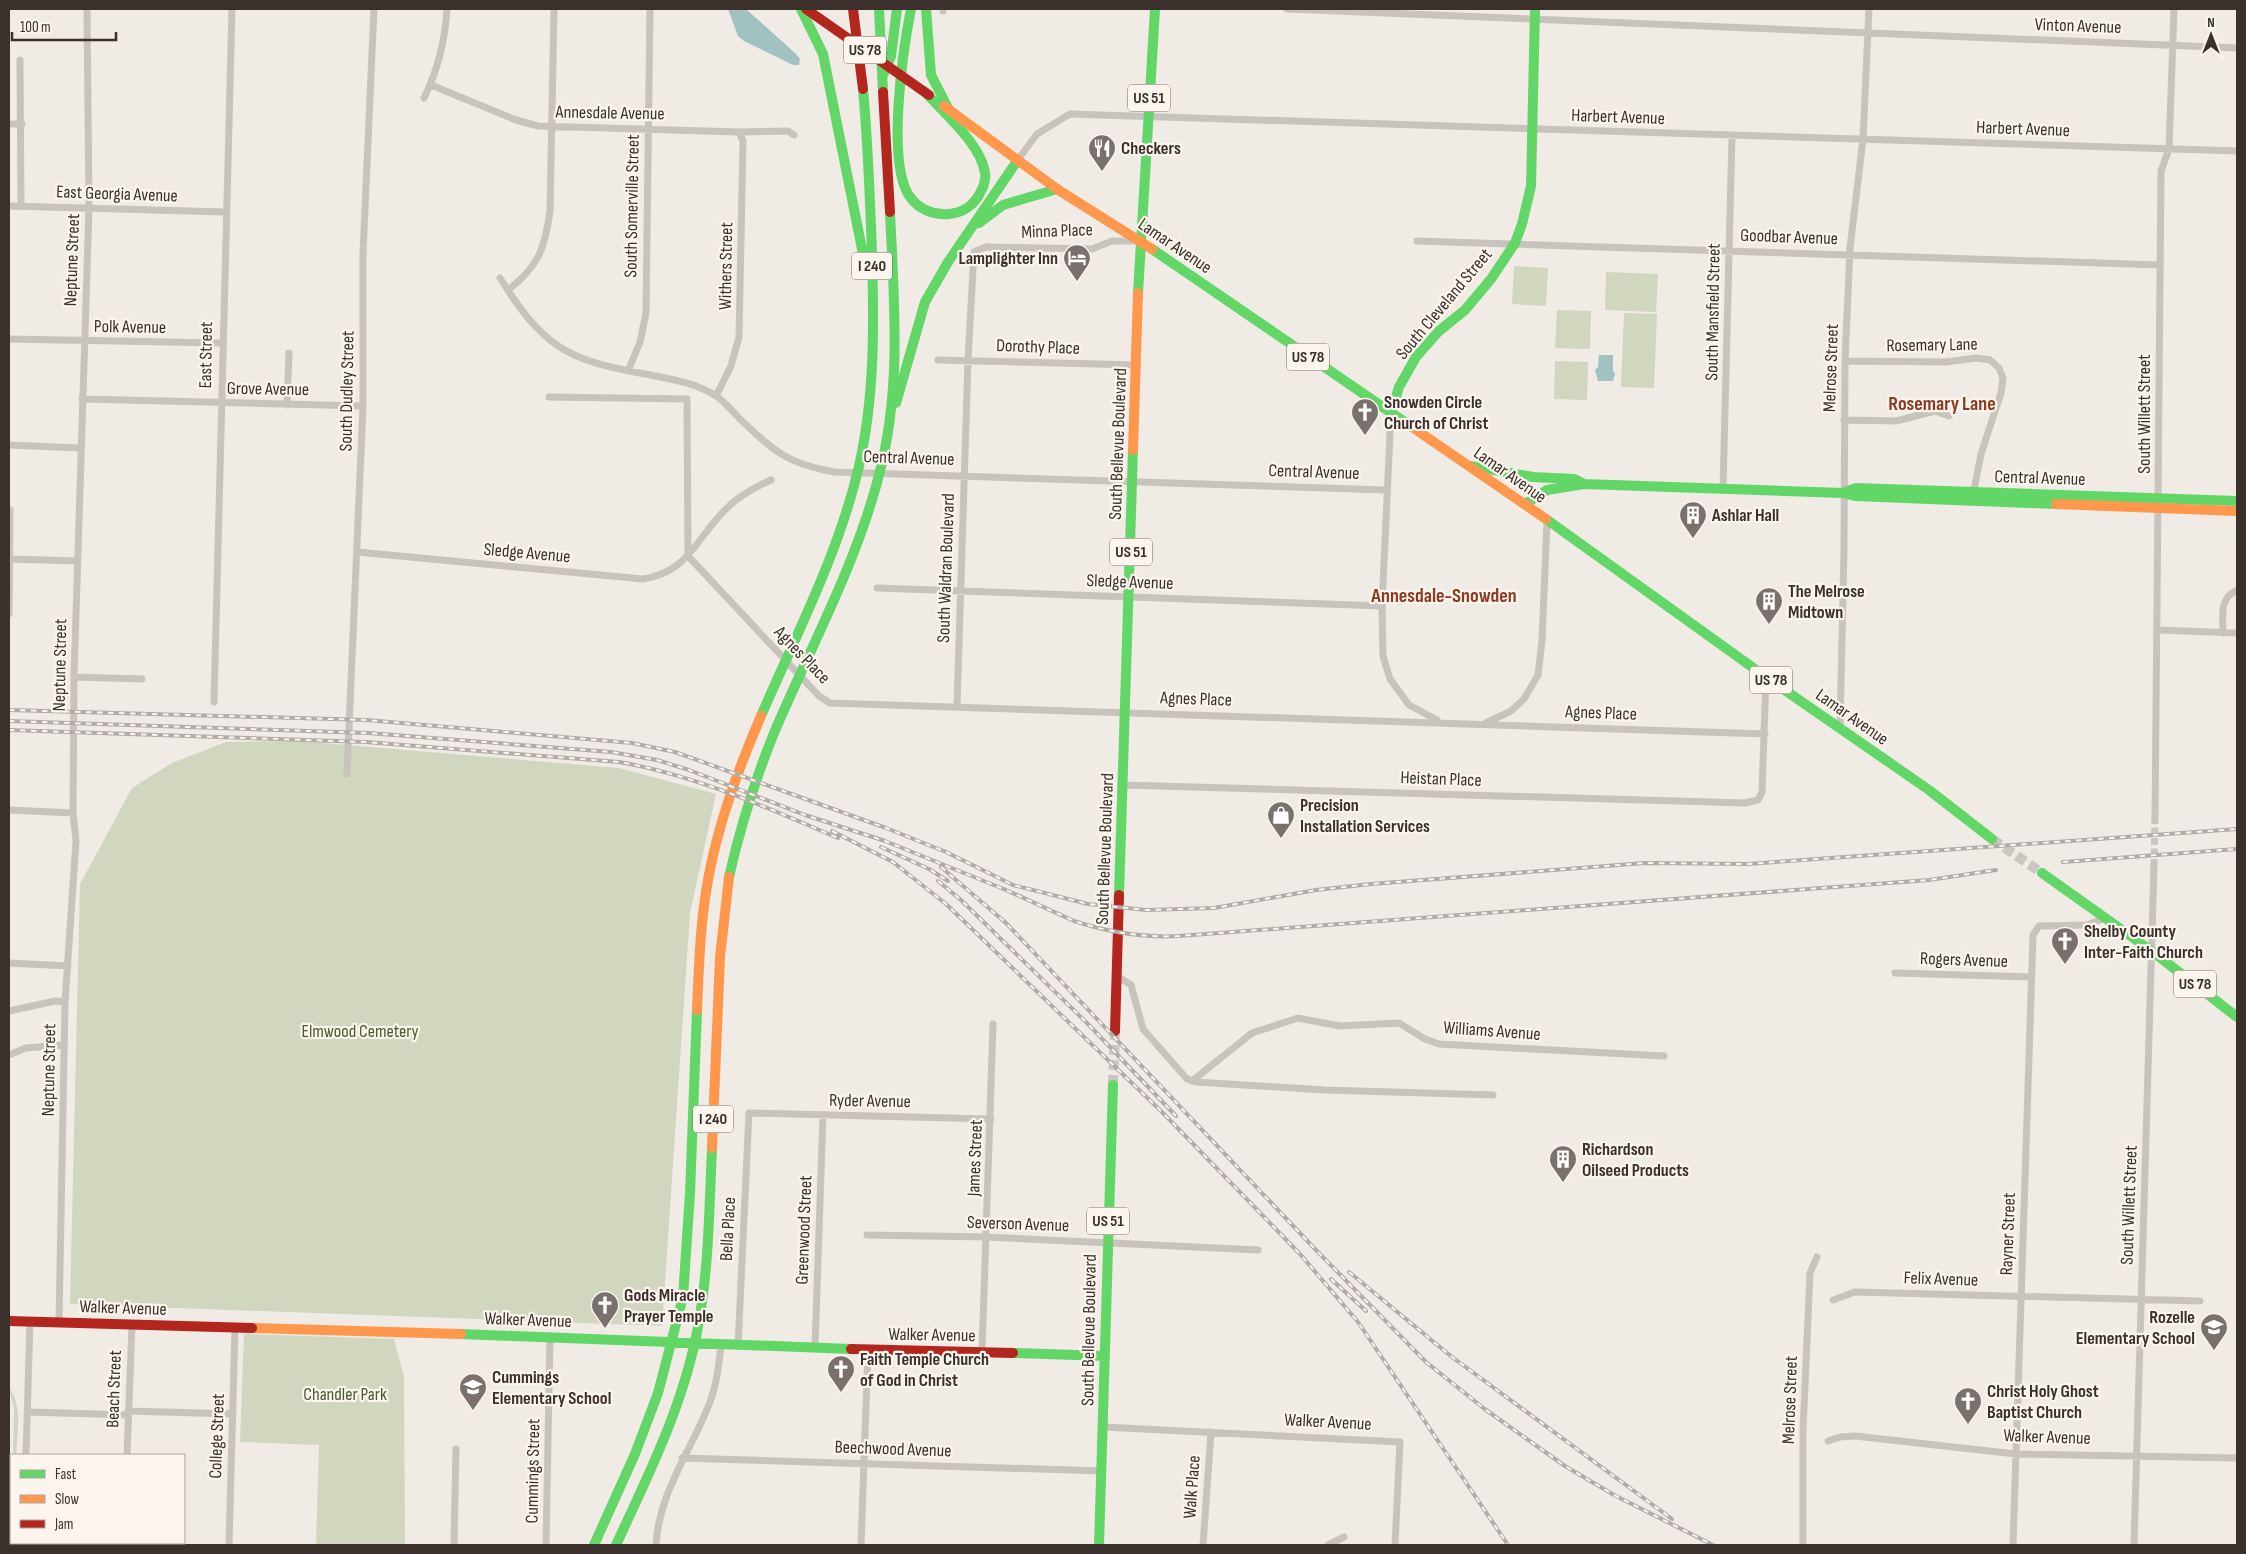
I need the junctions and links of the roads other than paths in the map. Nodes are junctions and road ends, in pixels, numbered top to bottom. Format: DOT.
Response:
graph roads {
  1 [pos="87,9"];
  2 [pos="232,9"];
  3 [pos="374,9"];
  4 [pos="447,9"];
  5 [pos="554,9"];
  6 [pos="650,9"];
  7 [pos="801,9"];
  8 [pos="806,9"];
  9 [pos="879,9"];
  10 [pos="897,9"];
  11 [pos="911,9"];
  12 [pos="926,9"];
  13 [pos="1155,9"];
  14 [pos="1288,9"];
  15 [pos="1869,9"];
  16 [pos="2174,9"];
  17 [pos="858,14"];
  18 [pos="1535,14"];
  19 [pos="1868,33"];
  20 [pos="2173,45"];
  21 [pos="2237,48"];
  22 [pos="20,60"];
  23 [pos="883,78"];
  24 [pos="431,85"];
  25 [pos="924,91"];
  26 [pos="424,98"];
  27 [pos="949,110"];
  28 [pos="1148,118"];
  29 [pos="9,124"];
  30 [pos="22,124"];
  31 [pos="552,127"];
  32 [pos="648,129"];
  33 [pos="1532,130"];
  34 [pos="739,132"];
  35 [pos="794,134"];
  36 [pos="1732,136"];
  37 [pos="1863,139"];
  38 [pos="2169,149"];
  39 [pos="2237,151"];
  40 [pos="1017,161"];
  41 [pos="1056,189"];
  42 [pos="9,206"];
  43 [pos="21,206"];
  44 [pos="89,208"];
  45 [pos="225,212"];
  46 [pos="971,230"];
  47 [pos="1140,241"];
  48 [pos="1416,241"];
  49 [pos="1515,243"];
  50 [pos="1729,250"];
  51 [pos="974,252"];
  52 [pos="1850,254"];
  53 [pos="2160,265"];
  54 [pos="500,278"];
  55 [pos="508,290"];
  56 [pos="874,314"];
  57 [pos="9,339"];
  58 [pos="84,341"];
  59 [pos="222,343"];
  60 [pos="289,353"];
  61 [pos="938,360"];
  62 [pos="968,360"];
  63 [pos="1845,361"];
  64 [pos="1138,366"];
  65 [pos="628,371"];
  66 [pos="716,396"];
  67 [pos="549,397"];
  68 [pos="82,399"];
  69 [pos="220,403"];
  70 [pos="287,405"];
  71 [pos="363,406"];
  72 [pos="1391,412"];
  73 [pos="890,414"];
  74 [pos="1949,416"];
  75 [pos="1844,420"];
  76 [pos="9,446"];
  77 [pos="80,448"];
  78 [pos="1470,466"];
  79 [pos="964,476"];
  80 [pos="771,480"];
  81 [pos="1134,482"];
  82 [pos="1584,484"];
  83 [pos="1723,489"];
  84 [pos="1386,490"];
  85 [pos="1843,493"];
  86 [pos="1973,496"];
  87 [pos="2237,501"];
  88 [pos="2158,503"];
  89 [pos="1525,504"];
  90 [pos="10,510"];
  91 [pos="2237,511"];
  92 [pos="1547,521"];
  93 [pos="357,552"];
  94 [pos="688,556"];
  95 [pos="9,559"];
  96 [pos="78,561"];
  97 [pos="877,588"];
  98 [pos="2237,590"];
  99 [pos="960,592"];
  100 [pos="1129,597"];
  101 [pos="1382,606"];
  102 [pos="9,614"];
  103 [pos="2158,630"];
  104 [pos="2223,633"];
  105 [pos="2237,633"];
  106 [pos="74,677"];
  107 [pos="1766,677"];
  108 [pos="142,679"];
  109 [pos="214,702"];
  110 [pos="956,706"];
  111 [pos="1126,712"];
  112 [pos="1440,722"];
  113 [pos="1485,723"];
  114 [pos="1840,729"];
  115 [pos="1765,734"];
  116 [pos="347,774"];
  117 [pos="1123,785"];
  118 [pos="9,810"];
  119 [pos="74,813"];
  120 [pos="2155,821"];
  121 [pos="1992,839"];
  122 [pos="2154,866"];
  123 [pos="2042,873"];
  124 [pos="2106,918"];
  125 [pos="2153,952"];
  126 [pos="9,963"];
  127 [pos="68,966"];
  128 [pos="1895,973"];
  129 [pos="1117,976"];
  130 [pos="2031,977"];
  131 [pos="66,1002"];
  132 [pos="9,1011"];
  133 [pos="2237,1017"];
  134 [pos="993,1024"];
  135 [pos="1115,1031"];
  136 [pos="64,1045"];
  137 [pos="9,1055"];
  138 [pos="1664,1056"];
  139 [pos="1192,1081"];
  140 [pos="1113,1085"];
  141 [pos="1493,1095"];
  142 [pos="749,1113"];
  143 [pos="822,1115"];
  144 [pos="991,1119"];
  145 [pos="867,1235"];
  146 [pos="987,1237"];
  147 [pos="1107,1242"];
  148 [pos="1258,1250"];
  149 [pos="1817,1257"];
  150 [pos="2021,1297"];
  151 [pos="2140,1299"];
  152 [pos="1833,1300"];
  153 [pos="2200,1301"];
  154 [pos="9,1321"];
  155 [pos="30,1321"];
  156 [pos="59,1322"];
  157 [pos="132,1325"];
  158 [pos="235,1327"];
  159 [pos="550,1336"];
  160 [pos="721,1345"];
  161 [pos="738,1346"];
  162 [pos="815,1347"];
  163 [pos="868,1350"];
  164 [pos="982,1352"];
  165 [pos="1105,1356"];
  166 [pos="28,1412"];
  167 [pos="128,1413"];
  168 [pos="233,1414"];
  169 [pos="1103,1427"];
  170 [pos="1211,1432"];
  171 [pos="1828,1442"];
  172 [pos="456,1449"];
  173 [pos="26,1454"];
  174 [pos="127,1454"];
  175 [pos="2016,1454"];
  176 [pos="2136,1455"];
  177 [pos="682,1458"];
  178 [pos="2237,1458"];
  179 [pos="864,1463"];
  180 [pos="1102,1471"];
  181 [pos="1344,1537"];
  182 [pos="24,1544"];
  183 [pos="124,1544"];
  184 [pos="134,1545"];
  185 [pos="229,1545"];
  186 [pos="454,1545"];
  187 [pos="546,1545"];
  188 [pos="594,1545"];
  189 [pos="616,1545"];
  190 [pos="656,1545"];
  191 [pos="861,1545"];
  192 [pos="1099,1545"];
  193 [pos="1203,1545"];
  194 [pos="1328,1545"];
  195 [pos="1396,1545"];
  196 [pos="1802,1545"];
  197 [pos="2013,1545"];
  198 [pos="2134,1545"];
  1 -- 44 [label="street, Neptune Street"];
  2 -- 45 [label="street, East Street"];
  3 -- 71 [label="street, South Dudley Street"];
  4 -- 24 [label="street"];
  5 -- 31 [label="street"];
  6 -- 32 [label="street, South Somerville Street"];
  7 -- 56 [label="main road"];
  8 -- 25 [label="main road, Lamar Avenue / US 78"];
  9 -- 23 [label="main road, I 240"];
  10 -- 23 [label="main road"];
  11 -- 25 [label="main road"];
  12 -- 27 [label="main road"];
  13 -- 28 [label="main road, South Bellevue Boulevard / US 51"];
  14 -- 18 [label="street, Vinton Avenue"];
  15 -- 19 [label="street, Melrose Street"];
  16 -- 20 [label="street, South Willett Street"];
  17 -- 56 [label="main road, I 240"];
  18 -- 19 [label="street, Vinton Avenue"];
  18 -- 33 [label="main road, South Cleveland Street"];
  19 -- 20 [label="street, Vinton Avenue"];
  19 -- 37 [label="street, Melrose Street"];
  20 -- 21 [label="street, Vinton Avenue"];
  20 -- 38 [label="street, South Willett Street"];
  22 -- 30 [label="street"];
  23 -- 73 [label="main road, I 240"];
  24 -- 26 [label="street"];
  24 -- 31 [label="street, Annesdale Avenue"];
  25 -- 27 [label="main road, Lamar Avenue / US 78"];
  27 -- 40 [label="main road, Lamar Avenue / US 78"];
  28 -- 33 [label="street, Harbert Avenue"];
  28 -- 40 [label="street, Harbert Avenue"];
  28 -- 47 [label="main road, South Bellevue Boulevard / US 51"];
  29 -- 30 [label="street"];
  30 -- 43 [label="street"];
  31 -- 32 [label="street, Annesdale Avenue"];
  31 -- 55 [label="street"];
  32 -- 34 [label="street, Annesdale Avenue"];
  32 -- 65 [label="street, South Somerville Street"];
  33 -- 36 [label="street, Harbert Avenue"];
  33 -- 49 [label="main road, South Cleveland Street"];
  34 -- 35 [label="street, Annesdale Avenue"];
  34 -- 66 [label="street, Withers Street"];
  36 -- 37 [label="street, Harbert Avenue"];
  36 -- 50 [label="street, South Mansfield Street"];
  37 -- 38 [label="street, Harbert Avenue"];
  37 -- 52 [label="street, Melrose Street"];
  38 -- 39 [label="street, Harbert Avenue"];
  38 -- 53 [label="street, South Willett Street"];
  40 -- 41 [label="main road, Lamar Avenue / US 78"];
  40 -- 46 [label="main road"];
  41 -- 46 [label="main road"];
  41 -- 47 [label="main road, Lamar Avenue / US 78"];
  42 -- 43 [label="street, East Georgia Avenue"];
  43 -- 44 [label="street, East Georgia Avenue"];
  44 -- 45 [label="street, East Georgia Avenue"];
  44 -- 58 [label="street, Neptune Street"];
  45 -- 59 [label="street, East Street"];
  46 -- 73 [label="main road"];
  47 -- 51 [label="street, Minna Place"];
  47 -- 64 [label="main road, South Bellevue Boulevard / US 51"];
  47 -- 72 [label="main road, Lamar Avenue / US 78"];
  48 -- 49 [label="street, Goodbar Avenue"];
  49 -- 50 [label="street, Goodbar Avenue"];
  49 -- 72 [label="main road, South Cleveland Street"];
  50 -- 52 [label="street, Goodbar Avenue"];
  50 -- 83 [label="street, South Mansfield Street"];
  51 -- 62 [label="street, South Waldran Boulevard"];
  52 -- 53 [label="street, Goodbar Avenue"];
  52 -- 63 [label="street, Melrose Street"];
  53 -- 88 [label="street, South Willett Street"];
  54 -- 55 [label="street, Central Avenue"];
  55 -- 65 [label="street, Central Avenue"];
  56 -- 188 [label="main road, I 240"];
  57 -- 58 [label="street, Polk Avenue"];
  58 -- 59 [label="street, Polk Avenue"];
  58 -- 68 [label="street, Neptune Street"];
  59 -- 69 [label="street, East Street"];
  60 -- 70 [label="street"];
  61 -- 62 [label="street, Dorothy Place"];
  62 -- 64 [label="street, Dorothy Place"];
  62 -- 79 [label="street, South Waldran Boulevard"];
  63 -- 75 [label="street, Melrose Street"];
  63 -- 86 [label="street, Rosemary Lane"];
  64 -- 81 [label="main road, South Bellevue Boulevard / US 51"];
  65 -- 66 [label="street, Central Avenue"];
  66 -- 79 [label="street, Central Avenue"];
  67 -- 94 [label="street"];
  68 -- 69 [label="street, Grove Avenue"];
  68 -- 77 [label="street, Neptune Street"];
  69 -- 70 [label="street, Grove Avenue"];
  69 -- 109 [label="street, East Street"];
  70 -- 71 [label="street, Grove Avenue"];
  71 -- 93 [label="street, South Dudley Street"];
  72 -- 78 [label="main road, Lamar Avenue / US 78"];
  72 -- 84 [label="street"];
  73 -- 189 [label="main road, I 240"];
  74 -- 75 [label="street"];
  75 -- 85 [label="street, Melrose Street"];
  76 -- 77 [label="street"];
  77 -- 96 [label="street, Neptune Street"];
  78 -- 82 [label="main road, Central Avenue"];
  78 -- 89 [label="main road, Lamar Avenue / US 78"];
  79 -- 81 [label="street, Central Avenue"];
  79 -- 99 [label="street, South Waldran Boulevard"];
  80 -- 94 [label="street"];
  81 -- 84 [label="street, Central Avenue"];
  81 -- 100 [label="main road, South Bellevue Boulevard / US 51"];
  82 -- 83 [label="main road, Central Avenue"];
  82 -- 89 [label="main road, Central Avenue"];
  83 -- 85 [label="main road, Central Avenue"];
  84 -- 101 [label="street"];
  85 -- 86 [label="main road, Central Avenue"];
  85 -- 114 [label="street, Melrose Street"];
  86 -- 88 [label="main road, Central Avenue"];
  87 -- 88 [label="main road, Central Avenue"];
  88 -- 91 [label="main road, Central Avenue"];
  88 -- 103 [label="street, South Willett Street"];
  89 -- 92 [label="main road, Lamar Avenue / US 78"];
  90 -- 95 [label="street"];
  92 -- 107 [label="main road, Lamar Avenue / US 78"];
  92 -- 113 [label="street"];
  93 -- 94 [label="street, Sledge Avenue"];
  93 -- 116 [label="street, South Dudley Street"];
  94 -- 110 [label="street, Agnes Place"];
  95 -- 96 [label="street"];
  95 -- 102 [label="street"];
  96 -- 106 [label="street, Neptune Street"];
  97 -- 99 [label="street, Sledge Avenue"];
  98 -- 104 [label="street"];
  99 -- 100 [label="street, Sledge Avenue"];
  99 -- 110 [label="street, South Waldran Boulevard"];
  100 -- 101 [label="street, Sledge Avenue"];
  100 -- 111 [label="main road, South Bellevue Boulevard / US 51"];
  101 -- 112 [label="street"];
  103 -- 104 [label="street"];
  103 -- 120 [label="street, South Willett Street"];
  104 -- 105 [label="street"];
  106 -- 108 [label="street"];
  106 -- 119 [label="street, Neptune Street"];
  107 -- 114 [label="main road, Lamar Avenue / US 78"];
  107 -- 115 [label="street"];
  110 -- 111 [label="street, Agnes Place"];
  111 -- 112 [label="street, Agnes Place"];
  111 -- 117 [label="main road, South Bellevue Boulevard / US 51"];
  112 -- 113 [label="street, Agnes Place"];
  113 -- 115 [label="street, Agnes Place"];
  114 -- 121 [label="main road, Lamar Avenue / US 78"];
  115 -- 117 [label="street, Heistan Place"];
  117 -- 129 [label="main road, South Bellevue Boulevard / US 51"];
  118 -- 119 [label="street"];
  119 -- 127 [label="street, Neptune Street"];
  122 -- 125 [label="street, South Willett Street"];
  123 -- 124 [label="main road, US 78"];
  124 -- 125 [label="main road, US 78"];
  124 -- 130 [label="street, Rayner Street"];
  125 -- 133 [label="main road, US 78"];
  125 -- 151 [label="street, South Willett Street"];
  126 -- 127 [label="street"];
  127 -- 131 [label="street, Neptune Street"];
  128 -- 130 [label="street, Rogers Avenue"];
  129 -- 135 [label="main road, South Bellevue Boulevard / US 51"];
  129 -- 139 [label="street"];
  130 -- 150 [label="street, Rayner Street"];
  131 -- 132 [label="street"];
  131 -- 136 [label="street, Neptune Street"];
  134 -- 144 [label="street, James Street"];
  136 -- 137 [label="street"];
  136 -- 156 [label="street, Neptune Street"];
  138 -- 139 [label="street, Williams Avenue"];
  139 -- 141 [label="street"];
  140 -- 147 [label="main road, South Bellevue Boulevard / US 51"];
  142 -- 143 [label="street, Ryder Avenue"];
  142 -- 161 [label="street, Bella Place"];
  143 -- 144 [label="street, Ryder Avenue"];
  143 -- 162 [label="street, Greenwood Street"];
  144 -- 146 [label="street, James Street"];
  145 -- 146 [label="street, Severson Avenue"];
  146 -- 147 [label="street, Severson Avenue"];
  146 -- 164 [label="street, James Street"];
  147 -- 148 [label="street, Severson Avenue"];
  147 -- 165 [label="main road, South Bellevue Boulevard / US 51"];
  149 -- 196 [label="street, Melrose Street"];
  150 -- 151 [label="street, Felix Avenue"];
  150 -- 152 [label="street, Felix Avenue"];
  150 -- 175 [label="street, Rayner Street"];
  151 -- 153 [label="street, Felix Avenue"];
  151 -- 176 [label="street, South Willett Street"];
  154 -- 155 [label="main road, Walker Avenue"];
  155 -- 156 [label="main road, Walker Avenue"];
  155 -- 166 [label="street"];
  156 -- 157 [label="main road, Walker Avenue"];
  157 -- 158 [label="main road, Walker Avenue"];
  157 -- 167 [label="street, Beach Street"];
  158 -- 159 [label="main road, Walker Avenue"];
  158 -- 168 [label="street, College Street"];
  159 -- 160 [label="main road, Walker Avenue"];
  159 -- 187 [label="street, Cummings Street"];
  160 -- 161 [label="main road, Walker Avenue"];
  160 -- 177 [label="street"];
  161 -- 162 [label="main road, Walker Avenue"];
  162 -- 163 [label="main road, Walker Avenue"];
  163 -- 164 [label="main road, Walker Avenue"];
  163 -- 179 [label="street"];
  164 -- 165 [label="main road, Walker Avenue"];
  165 -- 169 [label="main road, South Bellevue Boulevard / US 51"];
  166 -- 167 [label="street"];
  166 -- 173 [label="street"];
  167 -- 168 [label="street"];
  167 -- 174 [label="street, Beach Street"];
  168 -- 185 [label="street, College Street"];
  169 -- 170 [label="street, Walker Avenue"];
  169 -- 180 [label="main road, South Bellevue Boulevard / US 51"];
  170 -- 193 [label="street, Walk Place"];
  170 -- 195 [label="street, Walker Avenue"];
  171 -- 175 [label="street, Walker Avenue"];
  172 -- 186 [label="street"];
  175 -- 176 [label="street, Walker Avenue"];
  175 -- 197 [label="street, Rayner Street"];
  176 -- 178 [label="street, Walker Avenue"];
  176 -- 198 [label="street, South Willett Street"];
  177 -- 179 [label="street, Beechwood Avenue"];
  177 -- 190 [label="street"];
  179 -- 180 [label="street, Beechwood Avenue"];
  179 -- 191 [label="street"];
  180 -- 192 [label="main road, South Bellevue Boulevard / US 51"];
  181 -- 194 [label="street"];
  182 -- 183 [label="street"];
  183 -- 184 [label="street"];
}
